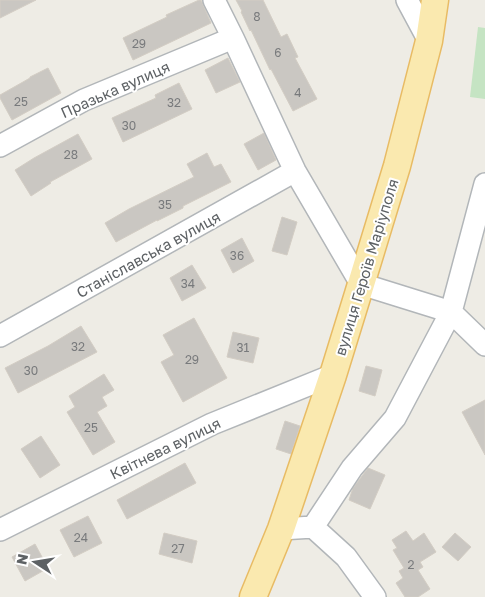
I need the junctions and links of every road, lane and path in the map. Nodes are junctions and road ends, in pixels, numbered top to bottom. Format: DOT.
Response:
graph roads {
  1 [pos="214,0"];
  2 [pos="407,0"];
  3 [pos="435,0"];
  4 [pos="233,38"];
  5 [pos="429,41"];
  6 [pos="0,146"];
  7 [pos="295,171"];
  8 [pos="485,184"];
  9 [pos="361,284"];
  10 [pos="451,312"];
  11 [pos="0,336"];
  12 [pos="485,345"];
  13 [pos="334,375"];
  14 [pos="313,527"];
  15 [pos="281,529"];
  16 [pos="0,530"];
  17 [pos="253,597"];
  18 [pos="375,597"];
  1 -- 4 [label="street"];
  2 -- 5 [label="street"];
  3 -- 5 [label="main road, вулиця Героїв Маріуполя"];
  4 -- 6 [label="street, Празька вулиця"];
  4 -- 7 [label="street"];
  5 -- 9 [label="main road, вулиця Героїв Маріуполя"];
  7 -- 9 [label="street"];
  7 -- 11 [label="street, Станіславська вулиця"];
  8 -- 10 [label="street"];
  9 -- 10 [label="street"];
  9 -- 13 [label="main road, вулиця Героїв Маріуполя"];
  10 -- 12 [label="street"];
  10 -- 14 [label="street"];
  13 -- 15 [label="main road, вулиця Героїв Маріуполя"];
  13 -- 16 [label="street, Квітнева вулиця"];
  14 -- 15 [label="street"];
  14 -- 18 [label="street"];
  15 -- 17 [label="main road, вулиця Героїв Маріуполя"];
}
